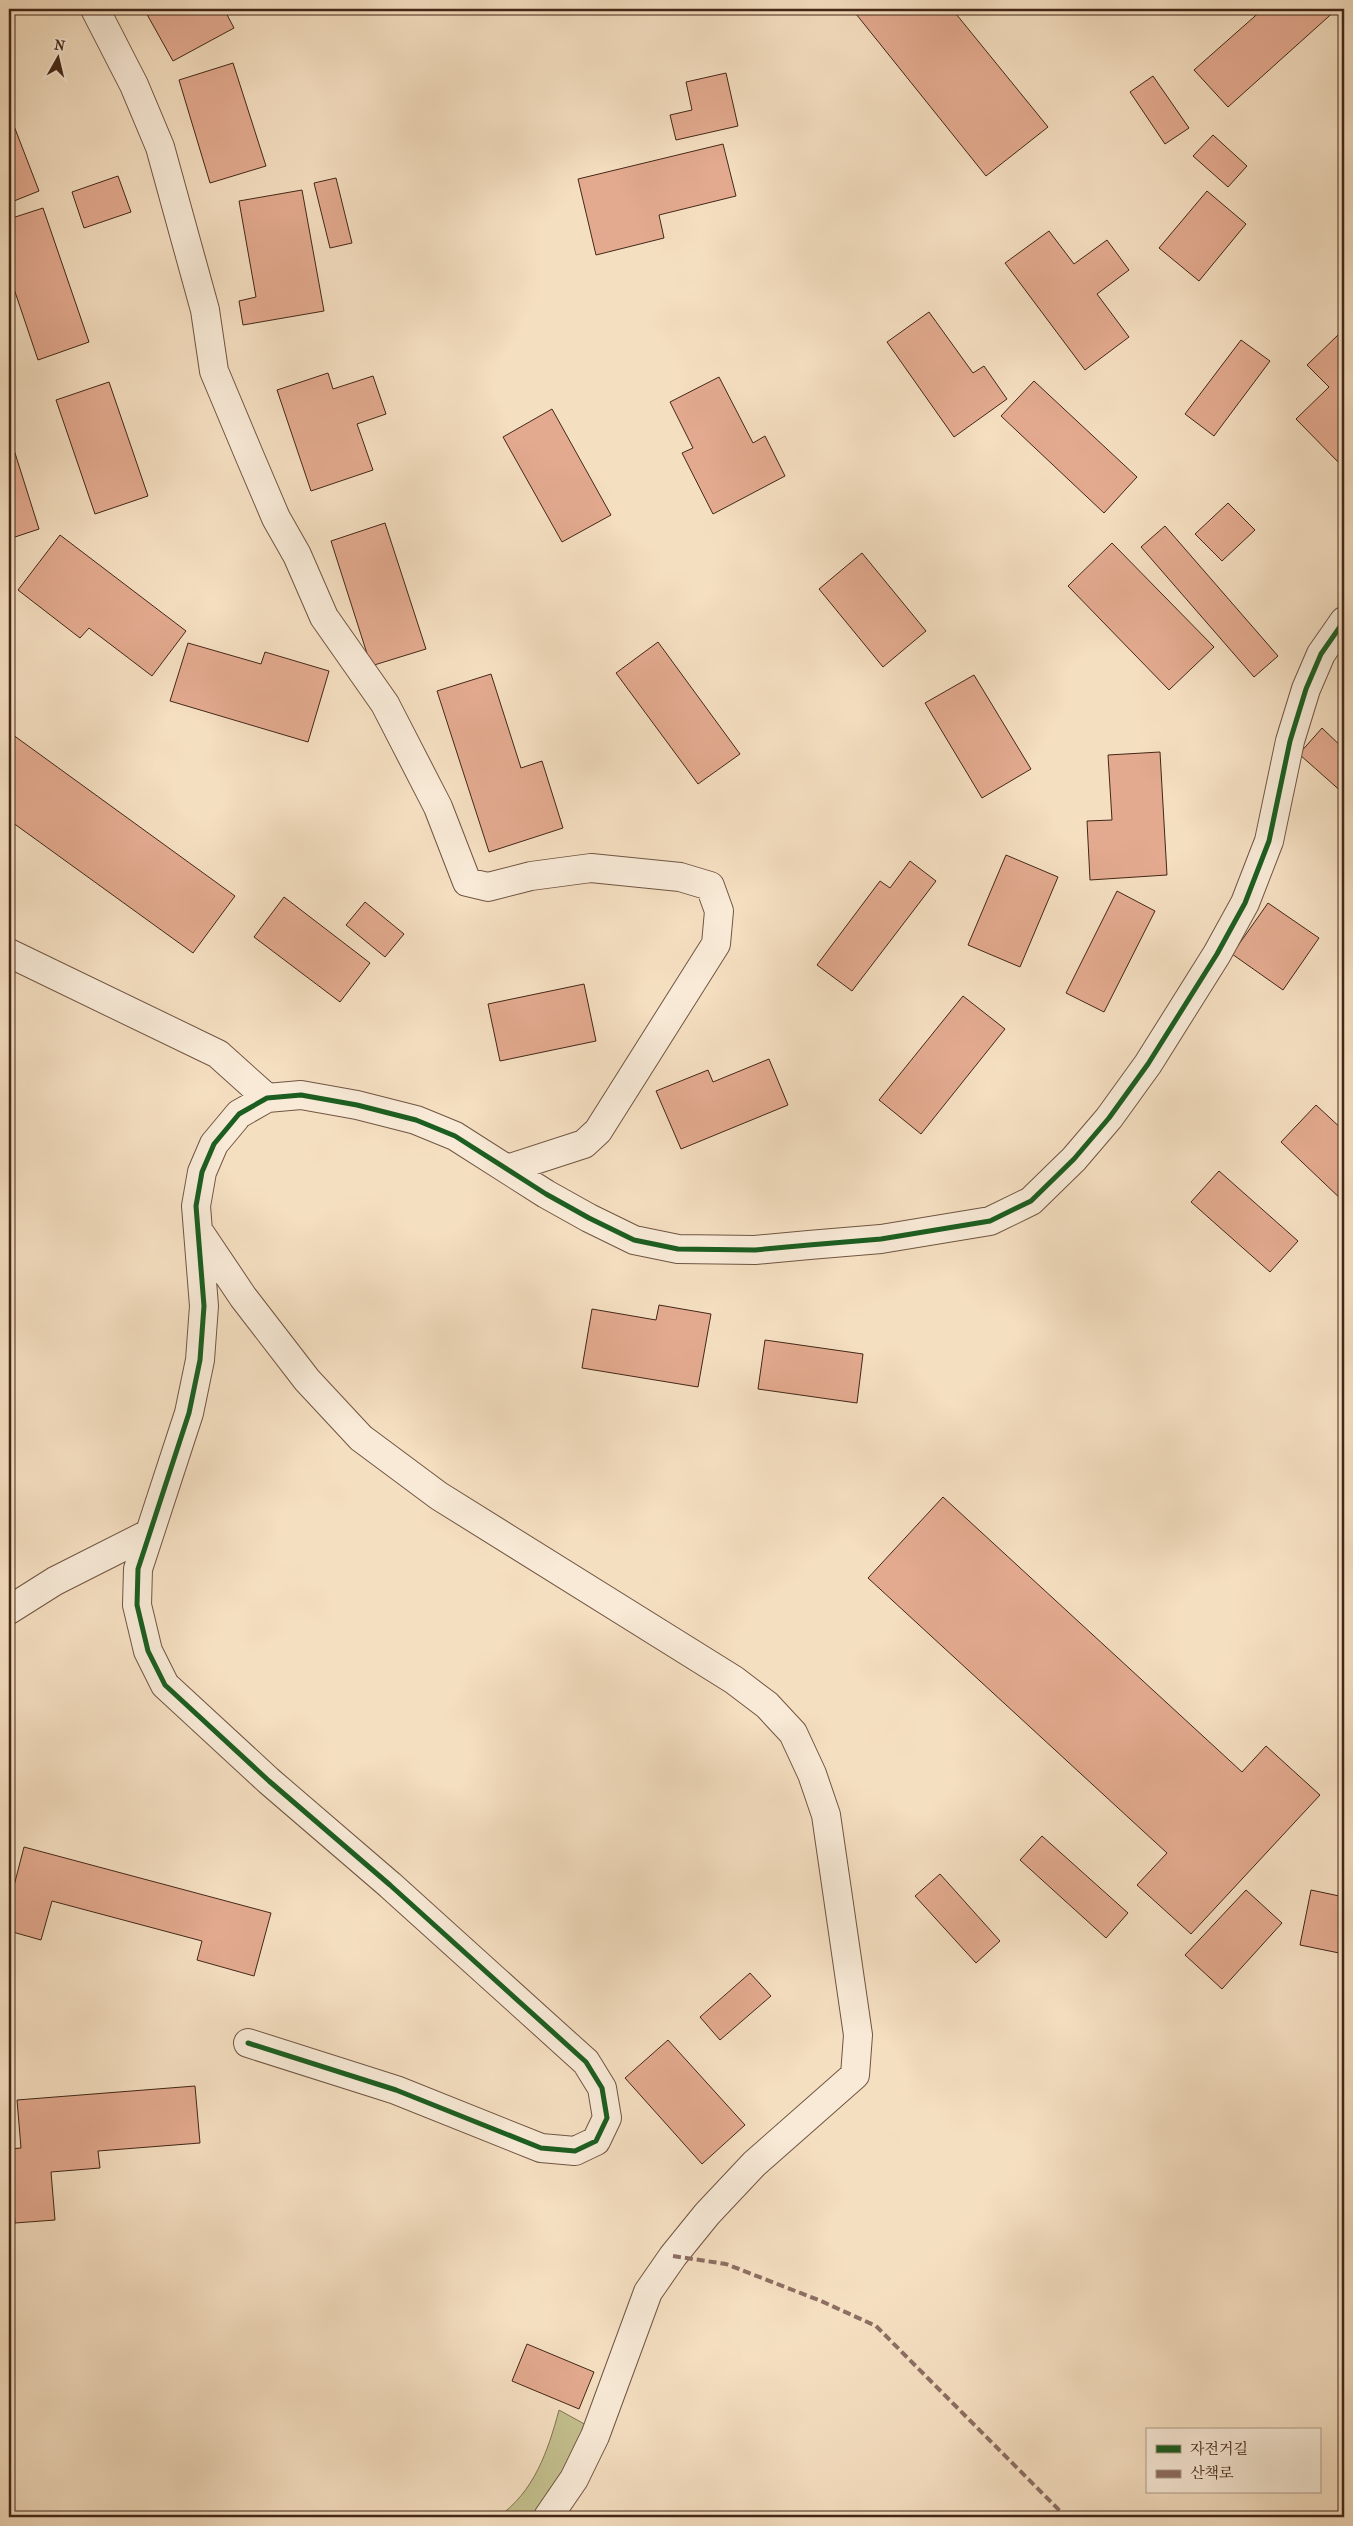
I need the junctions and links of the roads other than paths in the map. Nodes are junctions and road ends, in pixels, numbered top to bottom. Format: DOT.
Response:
graph roads {
  1 [pos="95,9"];
  2 [pos="1344,622"];
  3 [pos="9,953"];
  4 [pos="266,1098"];
  5 [pos="507,1169"];
  6 [pos="198,1228"];
  7 [pos="148,1534"];
  8 [pos="9,1610"];
  9 [pos="248,2043"];
  10 [pos="548,2517"];
  1 -- 5 [label="street"];
  2 -- 5 [label="street"];
  3 -- 4 [label="street"];
  4 -- 5 [label="street"];
  4 -- 6 [label="street"];
  6 -- 7 [label="street"];
  6 -- 10 [label="street"];
  7 -- 8 [label="street"];
  7 -- 9 [label="street"];
}
